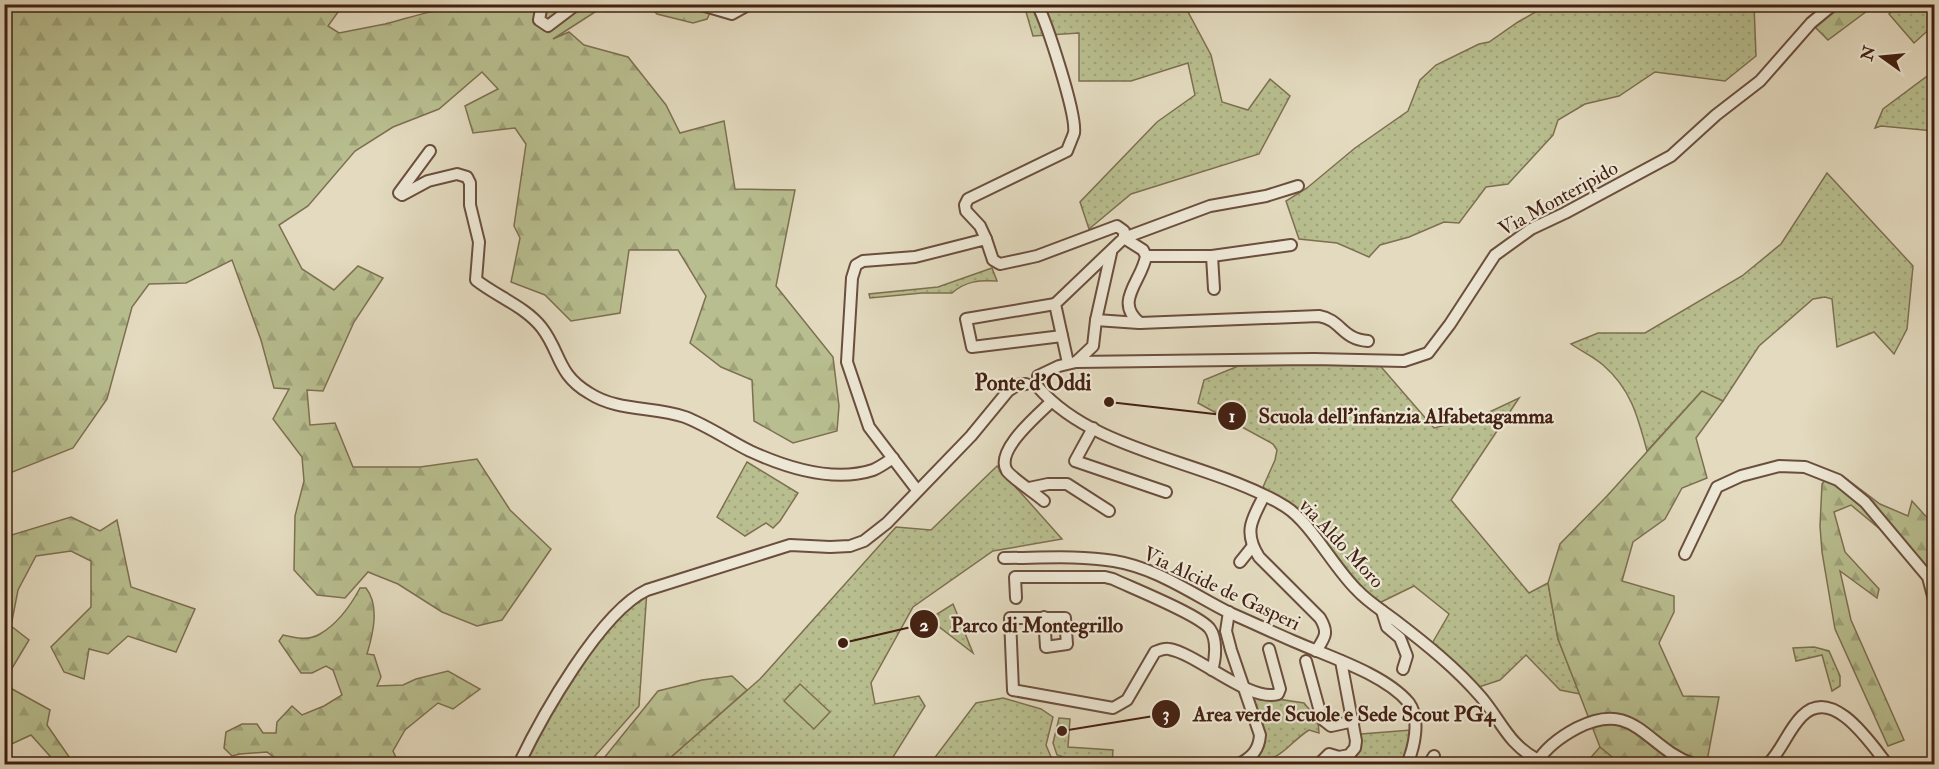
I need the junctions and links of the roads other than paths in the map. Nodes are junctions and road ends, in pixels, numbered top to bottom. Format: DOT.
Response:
graph roads {
  1 [pos="542,4"];
  2 [pos="577,4"];
  3 [pos="698,4"];
  4 [pos="750,4"];
  5 [pos="1037,4"];
  6 [pos="1834,4"];
  7 [pos="430,151"];
  8 [pos="1298,186"];
  9 [pos="986,239"];
  10 [pos="1122,241"];
  11 [pos="1291,245"];
  12 [pos="1111,252"];
  13 [pos="1146,256"];
  14 [pos="1212,256"];
  15 [pos="1215,289"];
  16 [pos="1055,304"];
  17 [pos="1096,320"];
  18 [pos="1140,323"];
  19 [pos="1062,336"];
  20 [pos="1368,341"];
  21 [pos="1072,363"];
  22 [pos="1038,382"];
  23 [pos="1051,402"];
  24 [pos="1094,428"];
  25 [pos="893,458"];
  26 [pos="1029,488"];
  27 [pos="917,490"];
  28 [pos="1166,492"];
  29 [pos="1264,496"];
  30 [pos="1044,501"];
  31 [pos="1109,512"];
  32 [pos="1252,547"];
  33 [pos="1685,554"];
  34 [pos="1004,558"];
  35 [pos="1240,562"];
  36 [pos="1016,598"];
  37 [pos="1935,600"];
  38 [pos="1382,611"];
  39 [pos="1229,612"];
  40 [pos="1044,617"];
  41 [pos="1269,649"];
  42 [pos="1316,651"];
  43 [pos="1306,661"];
  44 [pos="1341,661"];
  45 [pos="1404,669"];
  46 [pos="1212,670"];
  47 [pos="1242,687"];
  48 [pos="1354,722"];
  49 [pos="1537,762"];
  50 [pos="519,765"];
  51 [pos="1239,765"];
  52 [pos="1319,765"];
  53 [pos="1407,765"];
  54 [pos="1693,765"];
  55 [pos="1768,765"];
  56 [pos="1887,765"];
  1 -- 2 [label="street"];
  3 -- 4 [label="street"];
  5 -- 9 [label="street"];
  6 -- 21 [label="street, Via Monteripido"];
  7 -- 25 [label="street"];
  8 -- 10 [label="street"];
  9 -- 10 [label="street"];
  9 -- 25 [label="street"];
  10 -- 12 [label="street"];
  10 -- 13 [label="street"];
  11 -- 14 [label="street"];
  12 -- 16 [label="street"];
  12 -- 17 [label="street"];
  13 -- 14 [label="street"];
  13 -- 18 [label="street"];
  14 -- 15 [label="street"];
  16 -- 19 [label="street"];
  16 -- 19 [label="street"];
  17 -- 18 [label="street"];
  17 -- 21 [label="street"];
  18 -- 20 [label="street"];
  19 -- 21 [label="street"];
  21 -- 22 [label="street, Via Monteripido"];
  22 -- 23 [label="street, via Aldo Moro"];
  22 -- 27 [label="street"];
  23 -- 24 [label="street, via Aldo Moro"];
  23 -- 26 [label="street"];
  24 -- 28 [label="street"];
  24 -- 29 [label="street, via Aldo Moro"];
  25 -- 27 [label="street"];
  26 -- 30 [label="street"];
  26 -- 31 [label="street"];
  27 -- 50 [label="street"];
  29 -- 32 [label="street"];
  29 -- 38 [label="street, via Aldo Moro"];
  32 -- 35 [label="street"];
  32 -- 42 [label="street"];
  33 -- 37 [label="street"];
  34 -- 39 [label="street, Via Alcide de Gasperi"];
  36 -- 46 [label="street"];
  38 -- 45 [label="street"];
  38 -- 49 [label="street, via Aldo Moro"];
  39 -- 42 [label="street, Via Alcide de Gasperi"];
  39 -- 47 [label="street"];
  40 -- 46 [label="street"];
  41 -- 47 [label="street"];
  42 -- 44 [label="street, Via Alcide de Gasperi"];
  43 -- 48 [label="street"];
  44 -- 48 [label="street"];
  44 -- 53 [label="street, Via Alcide de Gasperi"];
  46 -- 47 [label="street"];
  47 -- 51 [label="street"];
  48 -- 52 [label="street"];
  49 -- 54 [label="street"];
  55 -- 56 [label="street"];
}
